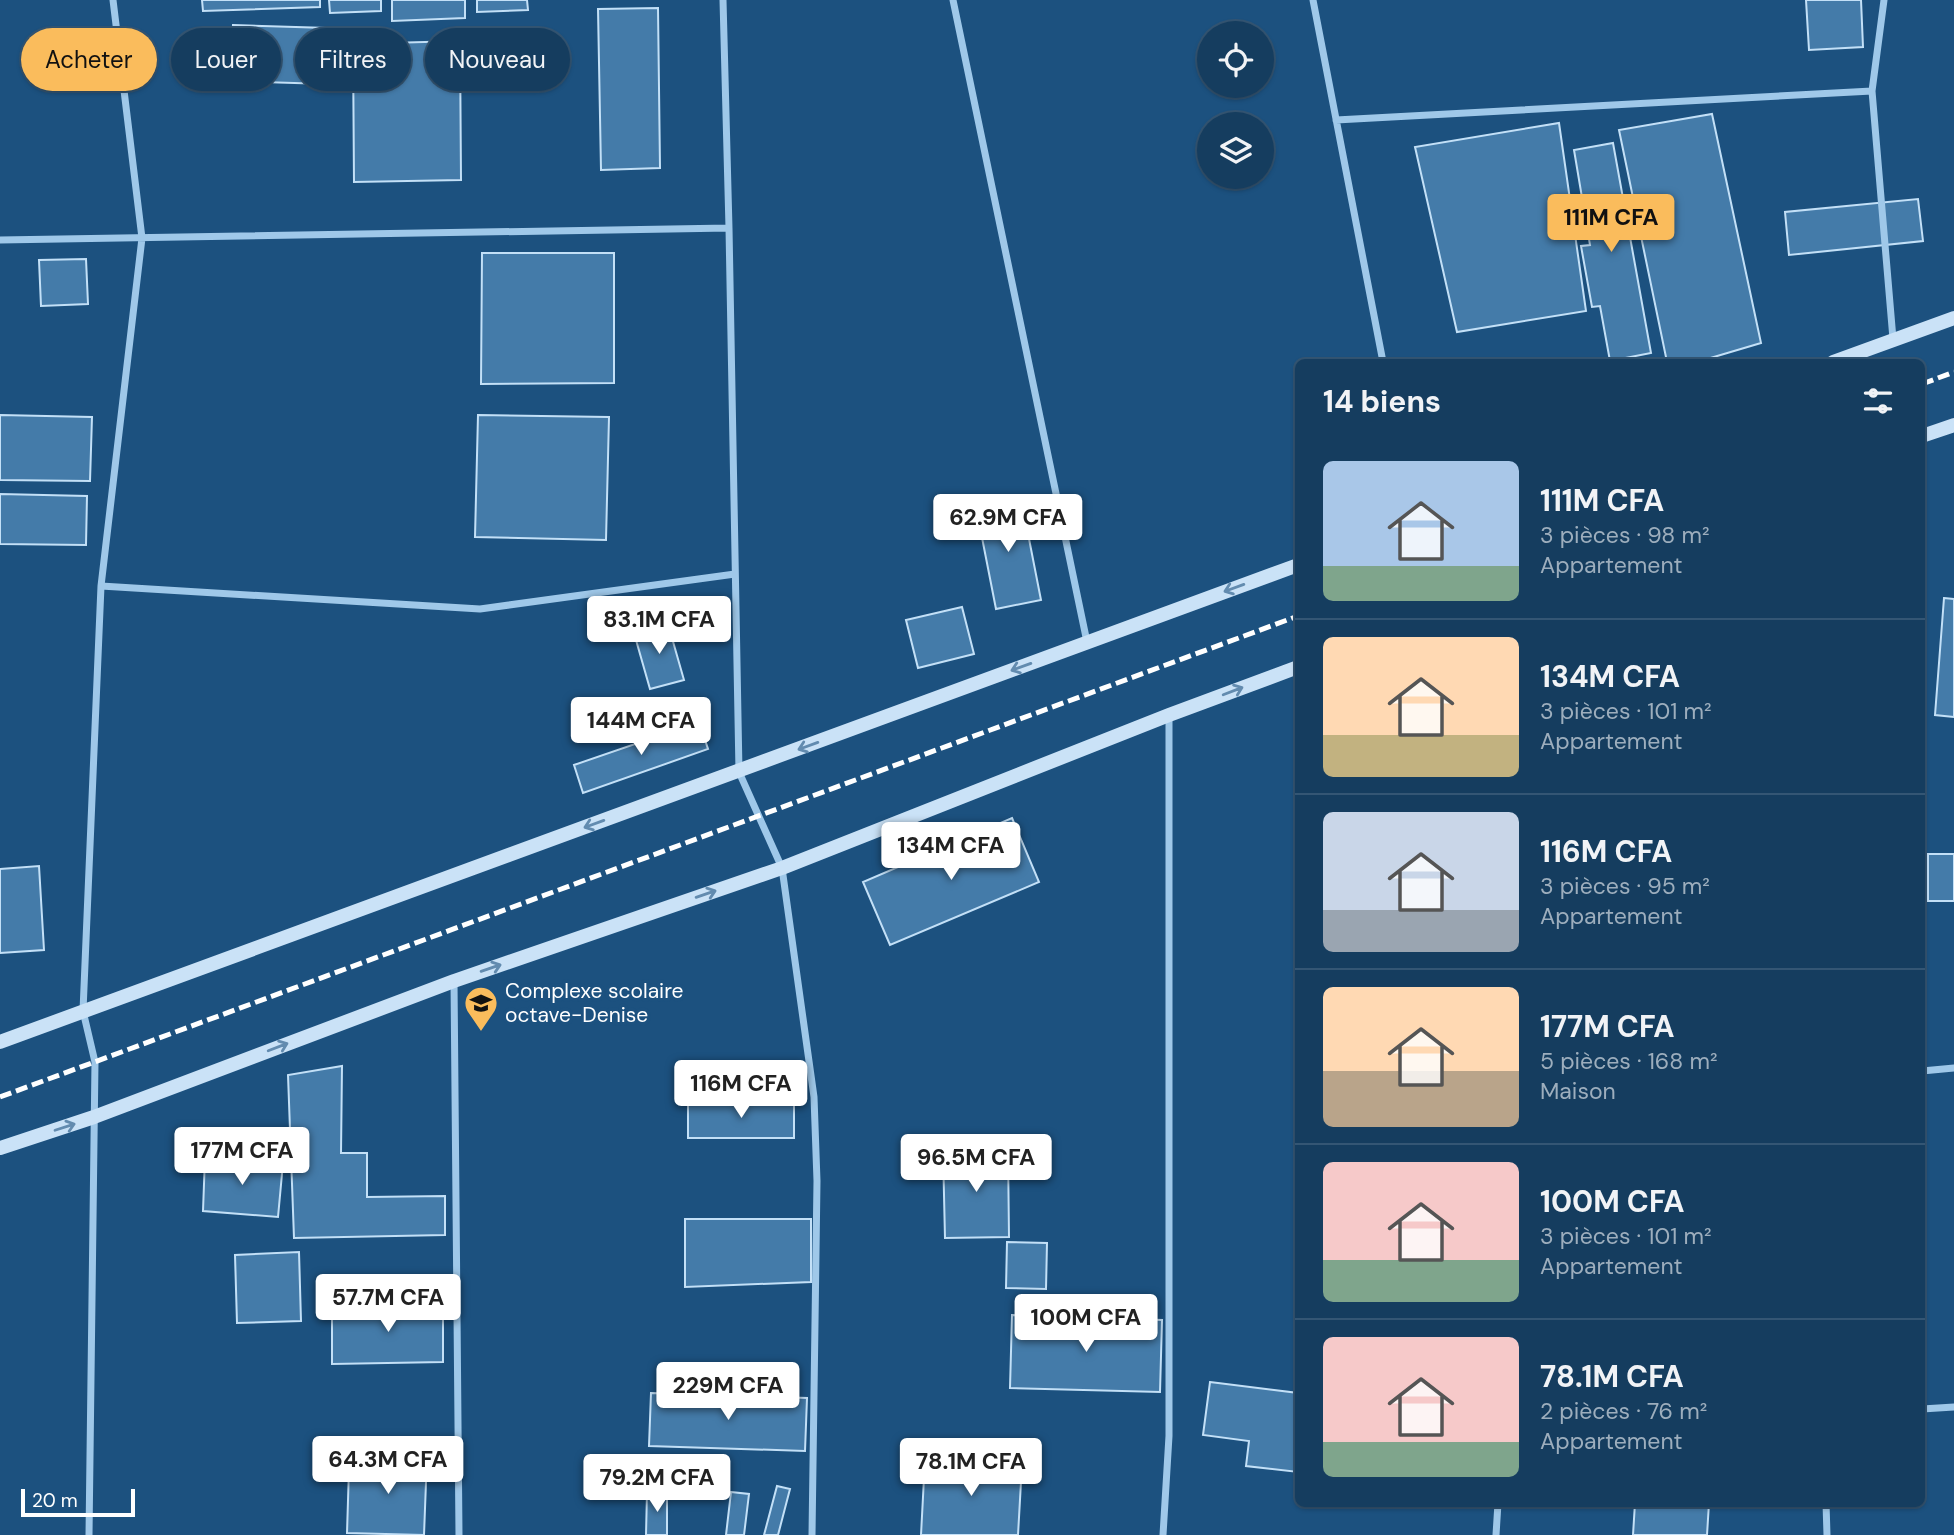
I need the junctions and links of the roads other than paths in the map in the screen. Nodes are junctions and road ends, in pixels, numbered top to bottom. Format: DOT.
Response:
graph roads {
  1 [pos="113,0"];
  2 [pos="723,0"];
  3 [pos="953,0"];
  4 [pos="1313,0"];
  5 [pos="1884,0"];
  6 [pos="1872,91"];
  7 [pos="1336,120"];
  8 [pos="729,228"];
  9 [pos="142,238"];
  10 [pos="0,240"];
  11 [pos="1954,318"];
  12 [pos="1893,339"];
  13 [pos="1382,359"];
  14 [pos="1841,359"];
  15 [pos="1954,425"];
  16 [pos="1925,435"];
  17 [pos="1295,566"];
  18 [pos="735,574"];
  19 [pos="101,586"];
  20 [pos="1087,642"];
  21 [pos="1295,668"];
  22 [pos="1169,715"];
  23 [pos="738,772"];
  24 [pos="782,868"];
  25 [pos="454,981"];
  26 [pos="83,1011"];
  27 [pos="0,1042"];
  28 [pos="1954,1068"];
  29 [pos="1925,1071"];
  30 [pos="94,1117"];
  31 [pos="0,1148"];
  32 [pos="1954,1407"];
  33 [pos="1925,1409"];
  34 [pos="1498,1507"];
  35 [pos="1826,1507"];
  36 [pos="89,1535"];
  37 [pos="458,1535"];
  38 [pos="812,1535"];
  39 [pos="1163,1535"];
  40 [pos="1496,1535"];
  41 [pos="1827,1535"];
  1 -- 9 [label="street"];
  2 -- 8 [label="street"];
  3 -- 20 [label="street"];
  4 -- 7 [label="street"];
  5 -- 6 [label="street"];
  6 -- 7 [label="street"];
  6 -- 12 [label="street"];
  7 -- 13 [label="street"];
  8 -- 9 [label="street"];
  8 -- 18 [label="street"];
  9 -- 10 [label="street"];
  9 -- 19 [label="street"];
  11 -- 12 [label="main road"];
  12 -- 14 [label="main road"];
  15 -- 16 [label="main road"];
  17 -- 20 [label="main road, one-way"];
  18 -- 19 [label="street"];
  18 -- 23 [label="street"];
  19 -- 26 [label="street"];
  20 -- 23 [label="main road, one-way"];
  22 -- 21 [label="main road, one-way"];
  22 -- 24 [label="main road"];
  22 -- 39 [label="street"];
  23 -- 24 [label="street"];
  23 -- 26 [label="main road, one-way"];
  25 -- 24 [label="main road, one-way"];
  24 -- 38 [label="street"];
  30 -- 25 [label="main road, one-way"];
  25 -- 37 [label="street"];
  26 -- 27 [label="main road"];
  26 -- 30 [label="street"];
  28 -- 29 [label="street"];
  31 -- 30 [label="main road, one-way"];
  30 -- 36 [label="street"];
  32 -- 33 [label="street"];
  34 -- 40 [label="street"];
  35 -- 41 [label="street"];
}
